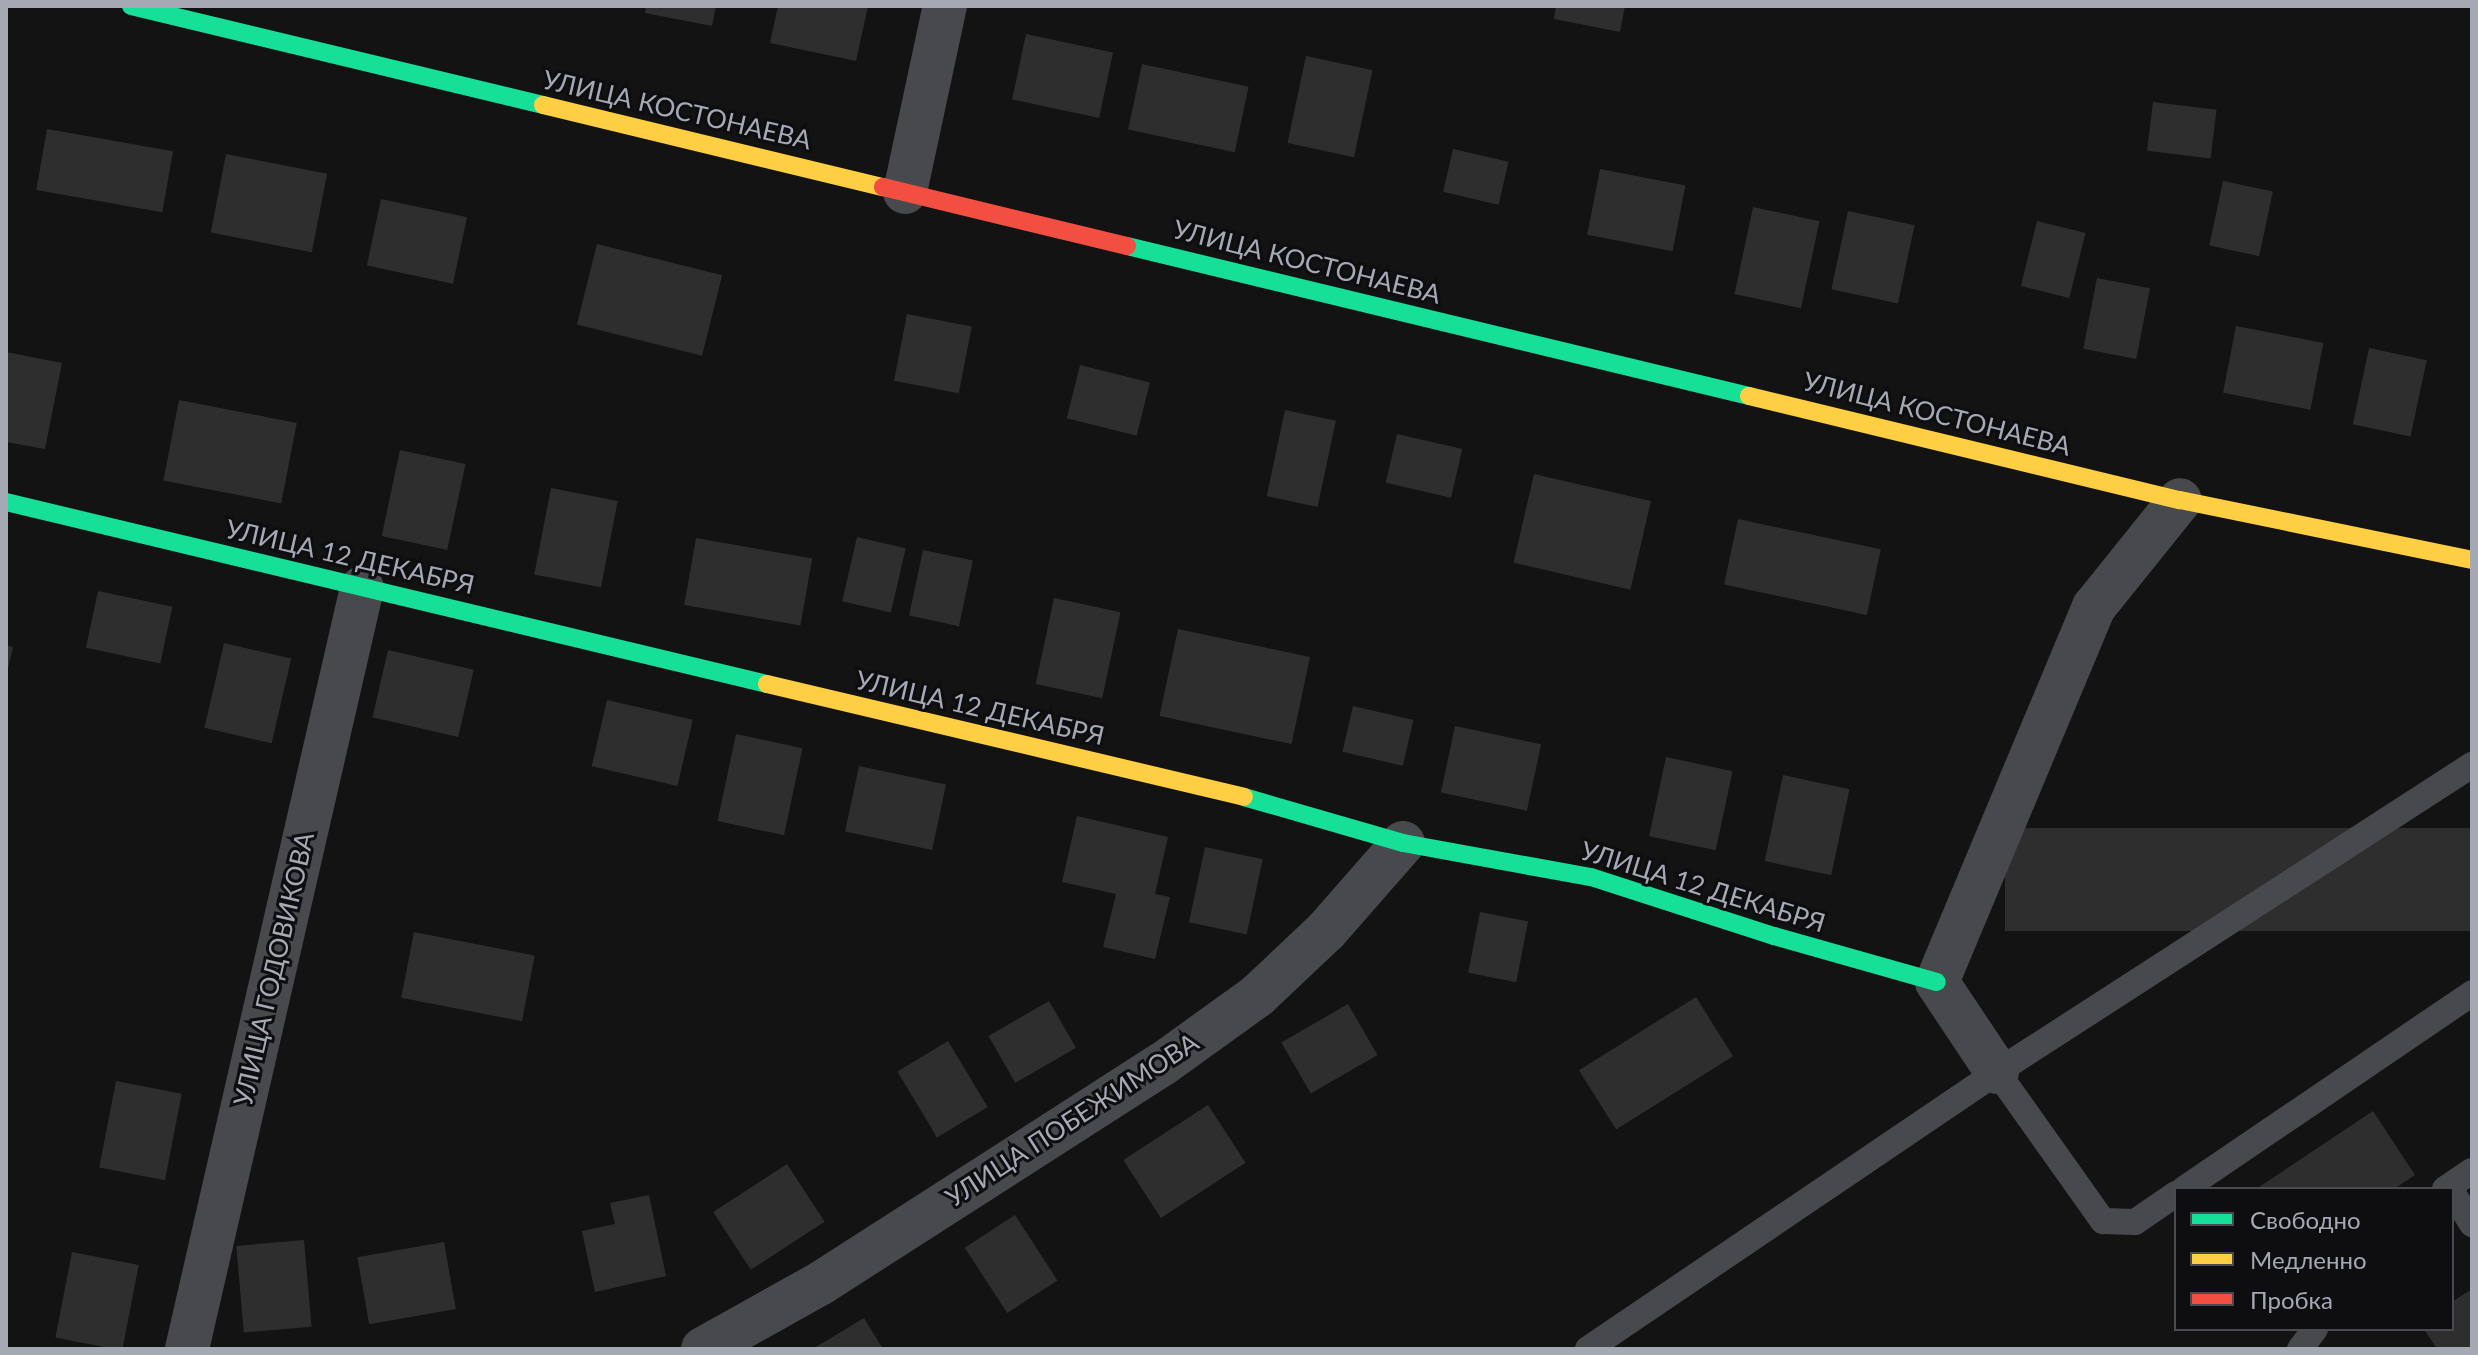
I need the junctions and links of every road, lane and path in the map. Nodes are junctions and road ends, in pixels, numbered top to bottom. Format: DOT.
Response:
graph roads {
  1 [pos="131,6"];
  2 [pos="945,6"];
  3 [pos="905,192"];
  4 [pos="2180,500"];
  5 [pos="6,502"];
  6 [pos="2472,560"];
  7 [pos="362,588"];
  8 [pos="2472,765"];
  9 [pos="1403,843"];
  10 [pos="1937,982"];
  11 [pos="2472,993"];
  12 [pos="1997,1072"];
  13 [pos="2472,1171"];
  14 [pos="2187,1187"];
  15 [pos="2452,1187"];
  16 [pos="2174,1195"];
  17 [pos="2454,1197"];
  18 [pos="2472,1224"];
  19 [pos="2314,1331"];
  20 [pos="187,1349"];
  21 [pos="703,1349"];
  22 [pos="1588,1349"];
  23 [pos="2300,1349"];
  1 -- 3 [label="street, УЛИЦА КОСТОНАЕВА"];
  2 -- 3 [label="street"];
  3 -- 4 [label="street, УЛИЦА КОСТОНАЕВА"];
  4 -- 6 [label="street, УЛИЦА КОСТОНАЕВА"];
  4 -- 10 [label="street"];
  5 -- 7 [label="street, УЛИЦА 12 ДЕКАБРЯ"];
  7 -- 9 [label="street, УЛИЦА 12 ДЕКАБРЯ"];
  7 -- 20 [label="street, УЛИЦА ГОДОВИКОВА"];
  8 -- 12 [label="lane"];
  9 -- 10 [label="street, УЛИЦА 12 ДЕКАБРЯ"];
  9 -- 21 [label="street, УЛИЦА ПОБЕЖИМОВА"];
  10 -- 12 [label="street"];
  11 -- 14 [label="lane"];
  12 -- 16 [label="lane"];
  12 -- 22 [label="lane"];
  13 -- 15 [label="lane"];
  17 -- 18 [label="lane"];
  19 -- 23 [label="lane"];
}
